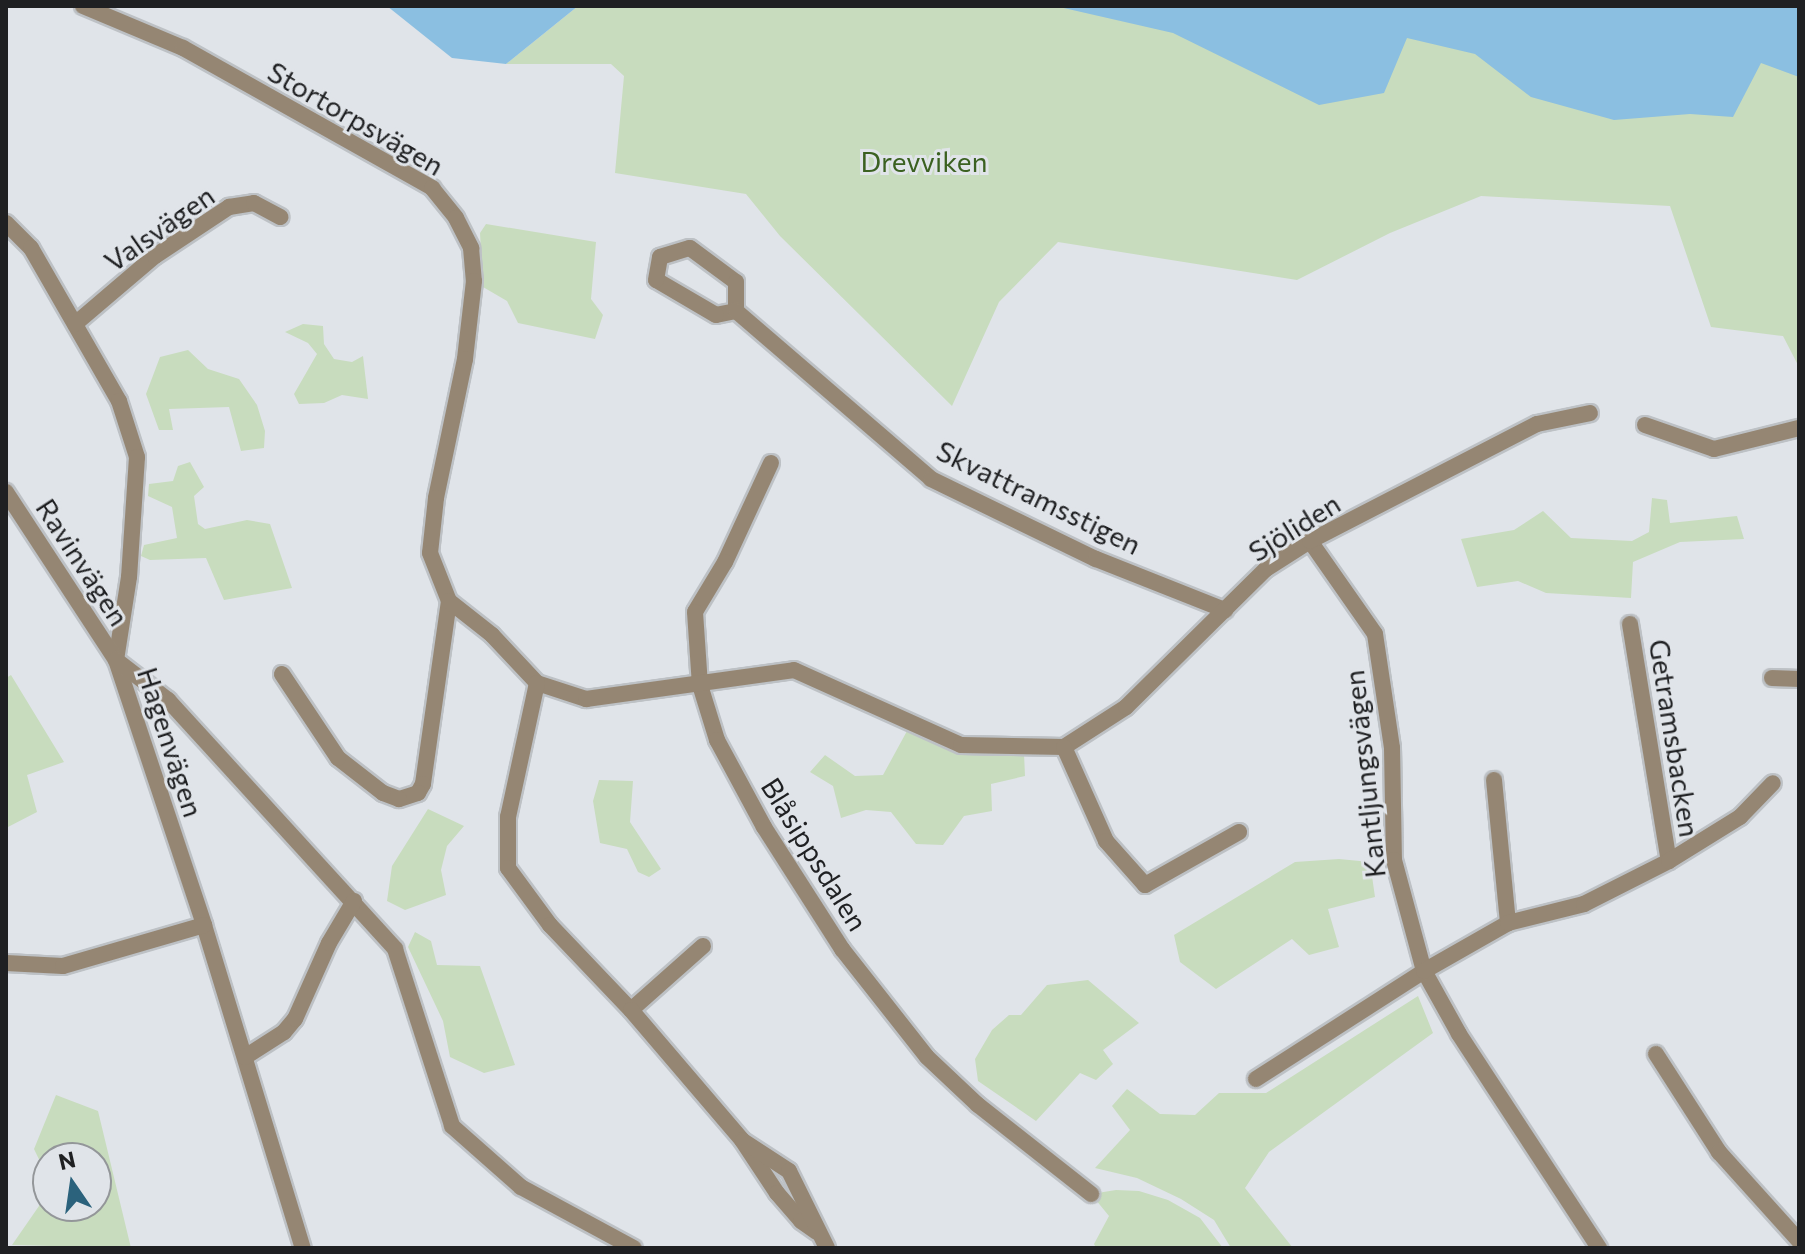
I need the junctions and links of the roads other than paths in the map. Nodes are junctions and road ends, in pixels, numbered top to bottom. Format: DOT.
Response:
graph roads {
  1 [pos="83,6"];
  2 [pos="280,217"];
  3 [pos="6,223"];
  4 [pos="736,311"];
  5 [pos="75,324"];
  6 [pos="1590,413"];
  7 [pos="1645,425"];
  8 [pos="1799,428"];
  9 [pos="771,463"];
  10 [pos="6,492"];
  11 [pos="1310,541"];
  12 [pos="449,601"];
  13 [pos="1225,610"];
  14 [pos="1630,624"];
  15 [pos="116,660"];
  16 [pos="282,674"];
  17 [pos="1772,678"];
  18 [pos="1799,679"];
  19 [pos="537,683"];
  20 [pos="700,685"];
  21 [pos="1064,747"];
  22 [pos="1494,780"];
  23 [pos="1773,783"];
  24 [pos="1239,832"];
  25 [pos="1669,861"];
  26 [pos="354,901"];
  27 [pos="1508,923"];
  28 [pos="204,925"];
  29 [pos="703,946"];
  30 [pos="6,963"];
  31 [pos="1424,971"];
  32 [pos="631,1010"];
  33 [pos="1656,1054"];
  34 [pos="245,1057"];
  35 [pos="1256,1079"];
  36 [pos="1091,1194"];
  37 [pos="1799,1241"];
  38 [pos="303,1248"];
  39 [pos="634,1248"];
  40 [pos="827,1248"];
  41 [pos="1599,1248"];
  1 -- 12 [label="street, Stortorpsvägen"];
  2 -- 5 [label="street, Valsvägen"];
  3 -- 5 [label="street, Hagenvägen"];
  4 -- 4 [label="street"];
  4 -- 13 [label="street, Skvattramsstigen"];
  5 -- 15 [label="street, Hagenvägen"];
  6 -- 11 [label="street, Sjöliden"];
  7 -- 8 [label="street"];
  9 -- 20 [label="street, Blåsippsdalen"];
  10 -- 15 [label="street, Ravinvägen"];
  11 -- 13 [label="street, Sjöliden"];
  11 -- 31 [label="street, Kantljungsvägen"];
  12 -- 16 [label="street, Stortorpsvägen"];
  12 -- 19 [label="street"];
  13 -- 21 [label="street, Sjöliden"];
  14 -- 25 [label="street, Getramsbacken"];
  15 -- 26 [label="street"];
  15 -- 28 [label="street, Hagenvägen"];
  17 -- 18 [label="street"];
  19 -- 20 [label="street"];
  19 -- 32 [label="street"];
  20 -- 21 [label="street"];
  20 -- 36 [label="street, Blåsippsdalen"];
  21 -- 24 [label="street"];
  22 -- 27 [label="street"];
  23 -- 25 [label="street, Getramsbacken"];
  25 -- 27 [label="street, Getramsbacken"];
  26 -- 34 [label="street"];
  26 -- 39 [label="street"];
  27 -- 31 [label="street, Getramsbacken"];
  28 -- 30 [label="street"];
  28 -- 34 [label="street, Hagenvägen"];
  29 -- 32 [label="street"];
  31 -- 35 [label="street"];
  31 -- 41 [label="street, Kantljungsvägen"];
  32 -- 40 [label="street"];
  33 -- 37 [label="street"];
  34 -- 38 [label="street, Hagenvägen"];
}
